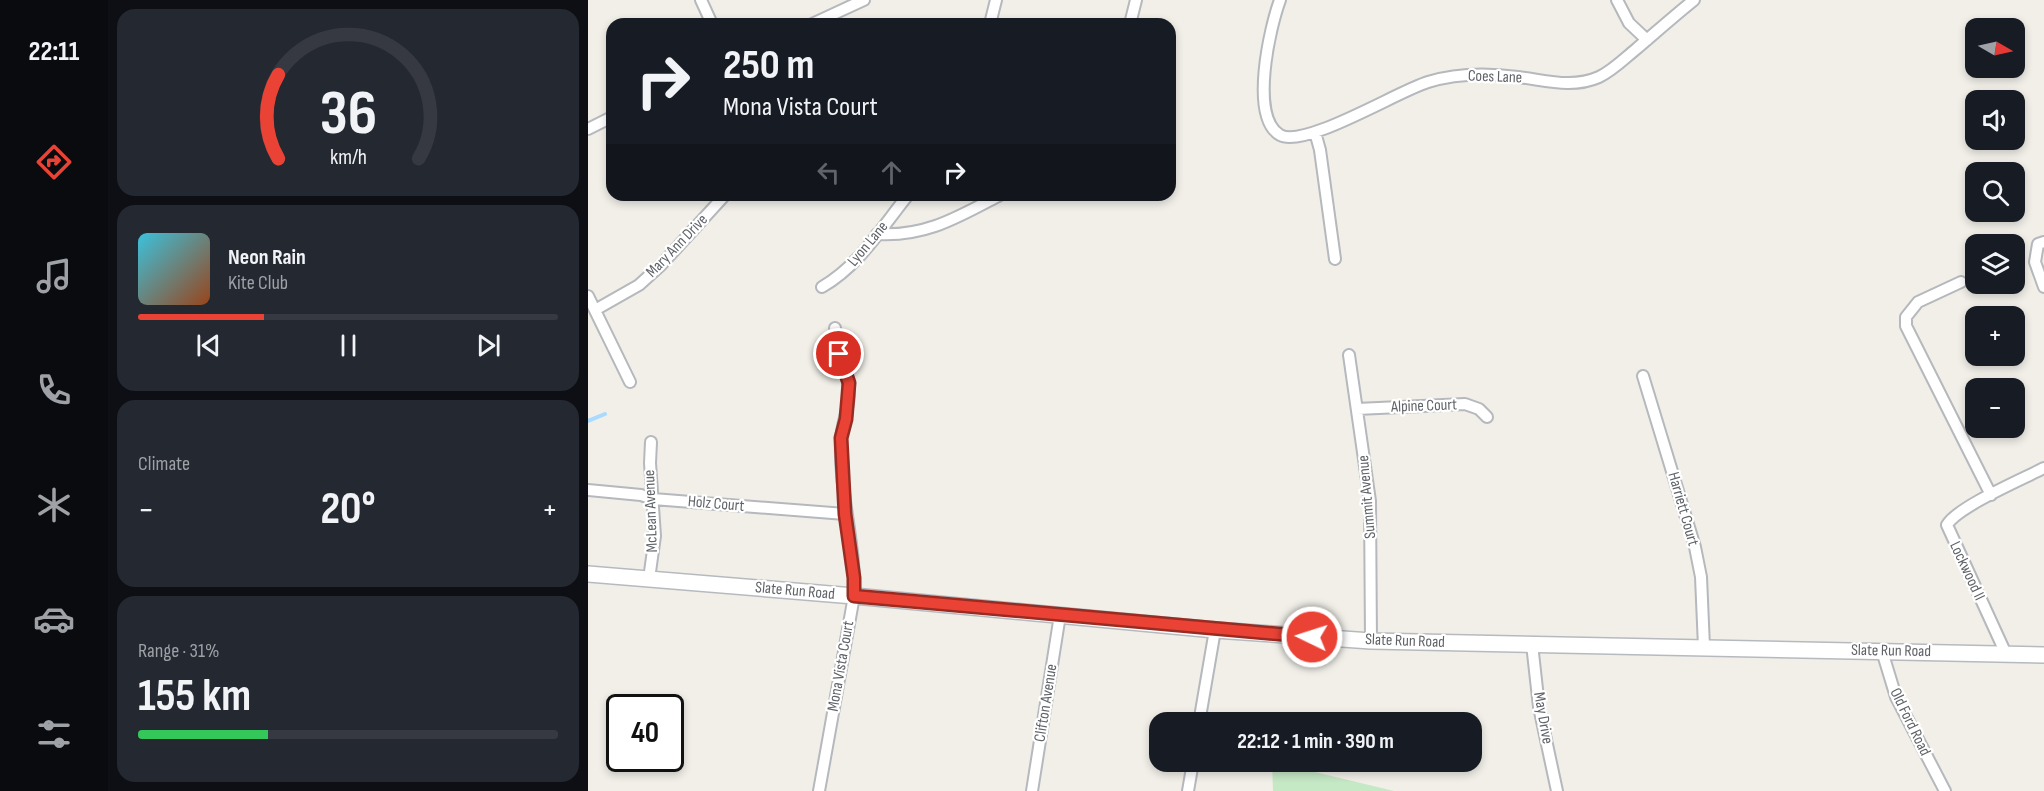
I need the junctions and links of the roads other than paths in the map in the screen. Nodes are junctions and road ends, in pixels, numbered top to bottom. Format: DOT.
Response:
graph roads {
  1 [pos="701,0"];
  2 [pos="864,0"];
  3 [pos="996,0"];
  4 [pos="1136,0"];
  5 [pos="1280,0"];
  6 [pos="1617,0"];
  7 [pos="1694,0"];
  8 [pos="709,18"];
  9 [pos="825,18"];
  10 [pos="992,18"];
  11 [pos="1132,18"];
  12 [pos="1647,40"];
  13 [pos="606,120"];
  14 [pos="588,129"];
  15 [pos="1315,132"];
  16 [pos="720,201"];
  17 [pos="903,201"];
  18 [pos="989,201"];
  19 [pos="877,234"];
  20 [pos="2044,242"];
  21 [pos="1335,259"];
  22 [pos="1961,282"];
  23 [pos="822,287"];
  24 [pos="2044,287"];
  25 [pos="588,296"];
  26 [pos="595,310"];
  27 [pos="835,328"];
  28 [pos="1349,355"];
  29 [pos="1643,376"];
  30 [pos="630,382"];
  31 [pos="1357,409"];
  32 [pos="1487,417"];
  33 [pos="651,442"];
  34 [pos="2044,468"];
  35 [pos="588,490"];
  36 [pos="1991,495"];
  37 [pos="653,499"];
  38 [pos="845,514"];
  39 [pos="588,574"];
  40 [pos="649,579"];
  41 [pos="854,596"];
  42 [pos="1060,615"];
  43 [pos="1215,630"];
  44 [pos="1371,641"];
  45 [pos="1532,644"];
  46 [pos="1704,647"];
  47 [pos="1882,651"];
  48 [pos="2006,654"];
  49 [pos="2044,655"];
  50 [pos="1201,712"];
  51 [pos="1191,772"];
  52 [pos="819,791"];
  53 [pos="1032,791"];
  54 [pos="1188,791"];
  55 [pos="1557,791"];
  56 [pos="1945,791"];
  1 -- 8 [label="street"];
  2 -- 9 [label="street"];
  3 -- 10 [label="street"];
  4 -- 11 [label="street"];
  5 -- 15 [label="street, Coes Lane"];
  6 -- 12 [label="street"];
  7 -- 12 [label="street, Coes Lane"];
  12 -- 15 [label="street, Coes Lane"];
  13 -- 14 [label="street"];
  15 -- 21 [label="street"];
  16 -- 26 [label="street, Mary Ann Drive"];
  17 -- 19 [label="street, Lyon Lane"];
  18 -- 19 [label="street"];
  19 -- 23 [label="street, Lyon Lane"];
  20 -- 24 [label="street"];
  22 -- 36 [label="street"];
  25 -- 26 [label="street"];
  26 -- 30 [label="street"];
  27 -- 38 [label="street, Mona Vista Court"];
  28 -- 31 [label="street, Summit Avenue"];
  29 -- 46 [label="street, Harriett Court"];
  31 -- 32 [label="street, Alpine Court"];
  31 -- 44 [label="street, Summit Avenue"];
  33 -- 37 [label="street, McLean Avenue"];
  34 -- 36 [label="street, Lockwood II"];
  35 -- 37 [label="street, Holz Court"];
  36 -- 48 [label="street, Lockwood II"];
  37 -- 38 [label="street, Holz Court"];
  37 -- 40 [label="street, McLean Avenue"];
  38 -- 41 [label="street, Mona Vista Court"];
  39 -- 40 [label="street, Slate Run Road"];
  40 -- 41 [label="street, Slate Run Road"];
  41 -- 42 [label="street, Slate Run Road"];
  41 -- 52 [label="street, Mona Vista Court"];
  42 -- 43 [label="street, Slate Run Road"];
  42 -- 53 [label="street, Clifton Avenue"];
  43 -- 44 [label="street, Slate Run Road"];
  43 -- 50 [label="street"];
  44 -- 45 [label="street, Slate Run Road"];
  45 -- 46 [label="street, Slate Run Road"];
  45 -- 55 [label="street, May Drive"];
  46 -- 47 [label="street, Slate Run Road"];
  47 -- 48 [label="street, Slate Run Road"];
  47 -- 56 [label="street, Old Ford Road"];
  48 -- 49 [label="street, Slate Run Road"];
  51 -- 54 [label="street"];
}
